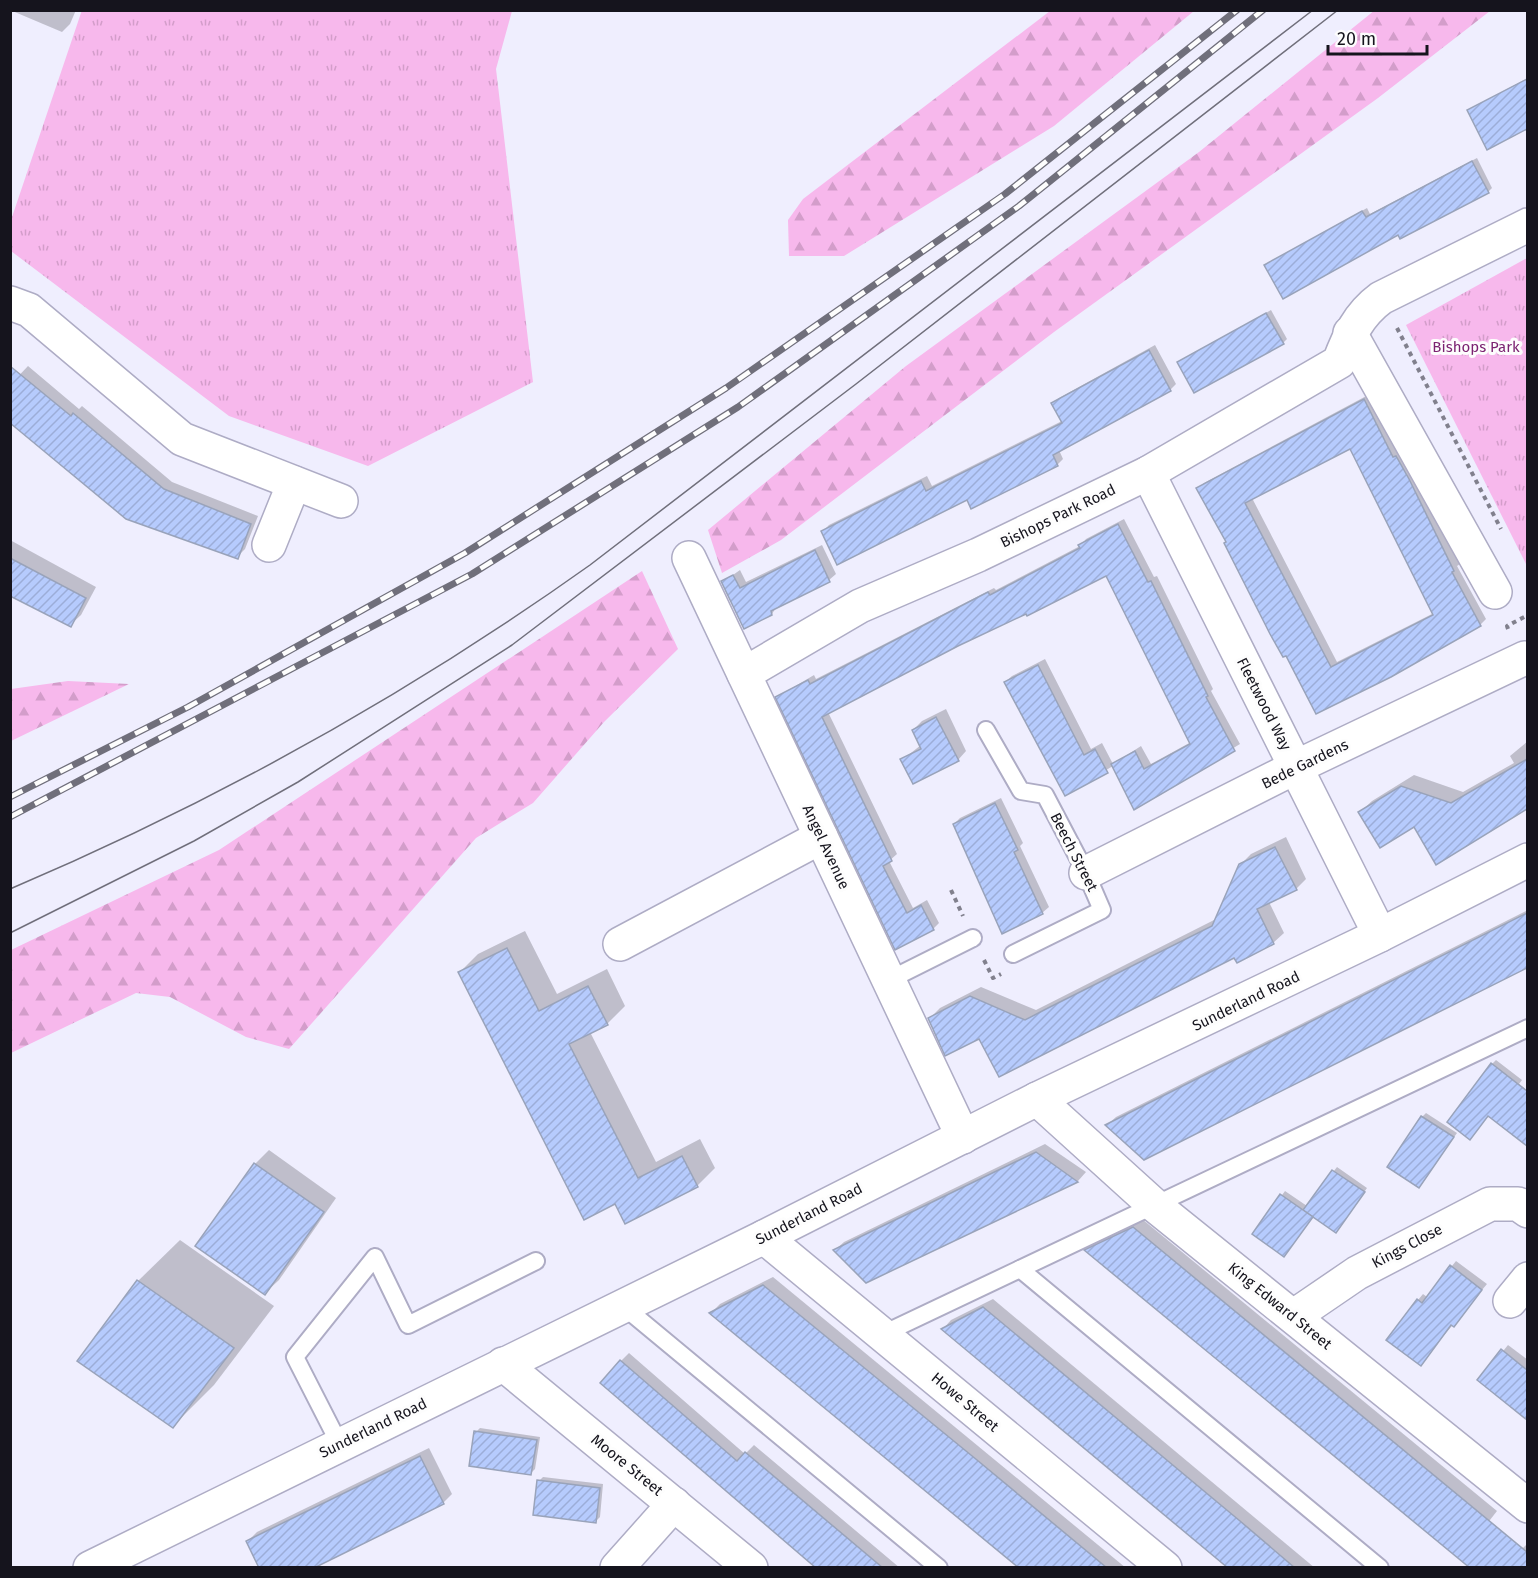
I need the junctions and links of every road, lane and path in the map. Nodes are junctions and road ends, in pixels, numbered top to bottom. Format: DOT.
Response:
graph roads {
  1 [pos="1527,225"];
  2 [pos="1381,298"];
  3 [pos="10,303"];
  4 [pos="1350,333"];
  5 [pos="1148,473"];
  6 [pos="294,483"];
  7 [pos="341,501"];
  8 [pos="1502,531"];
  9 [pos="269,545"];
  10 [pos="689,558"];
  11 [pos="1495,592"];
  12 [pos="1525,658"];
  13 [pos="744,674"];
  14 [pos="986,730"];
  15 [pos="1296,767"];
  16 [pos="821,837"];
  17 [pos="1527,860"];
  18 [pos="1086,873"];
  19 [pos="1380,935"];
  20 [pos="973,938"];
  21 [pos="620,944"];
  22 [pos="1012,954"];
  23 [pos="889,980"];
  24 [pos="1527,1028"];
  25 [pos="1037,1099"];
  26 [pos="963,1137"];
  27 [pos="1154,1205"];
  28 [pos="1527,1211"];
  29 [pos="764,1237"];
  30 [pos="536,1261"];
  31 [pos="1020,1269"];
  32 [pos="623,1306"];
  33 [pos="1294,1316"];
  34 [pos="882,1334"];
  35 [pos="503,1364"];
  36 [pos="339,1443"];
  37 [pos="674,1504"];
  38 [pos="1527,1506"];
  39 [pos="90,1568"];
  40 [pos="617,1568"];
  41 [pos="751,1568"];
  42 [pos="939,1568"];
  43 [pos="1165,1568"];
  44 [pos="1380,1568"];
  1 -- 2 [label="street, Bishops Park Road"];
  2 -- 4 [label="street, Bishops Park Road"];
  2 -- 8 [label="path"];
  3 -- 6 [label="street"];
  4 -- 5 [label="street, Bishops Park Road"];
  4 -- 11 [label="street"];
  5 -- 13 [label="street, Bishops Park Road"];
  5 -- 15 [label="street, Fleetwood Way"];
  6 -- 7 [label="street"];
  6 -- 9 [label="street"];
  10 -- 13 [label="street, Angel Avenue"];
  12 -- 15 [label="street, Bede Gardens"];
  13 -- 16 [label="street, Angel Avenue"];
  14 -- 18 [label="lane, Beech Street"];
  15 -- 18 [label="street, Bede Gardens"];
  15 -- 19 [label="street, Fleetwood Way"];
  16 -- 21 [label="street"];
  16 -- 23 [label="street, Angel Avenue"];
  17 -- 19 [label="street, Sunderland Road"];
  18 -- 22 [label="lane, Beech Street"];
  19 -- 25 [label="street, Sunderland Road"];
  20 -- 23 [label="lane"];
  23 -- 26 [label="street, Angel Avenue"];
  24 -- 27 [label="lane"];
  25 -- 26 [label="street, Sunderland Road"];
  25 -- 27 [label="street, King Edward Street"];
  26 -- 29 [label="street, Sunderland Road"];
  27 -- 31 [label="lane"];
  27 -- 33 [label="street, King Edward Street"];
  28 -- 33 [label="street, Kings Close"];
  29 -- 32 [label="street, Sunderland Road"];
  29 -- 34 [label="street, Howe Street"];
  30 -- 36 [label="lane"];
  31 -- 34 [label="lane"];
  31 -- 44 [label="lane"];
  32 -- 35 [label="street, Sunderland Road"];
  32 -- 42 [label="lane"];
  33 -- 38 [label="street, King Edward Street"];
  34 -- 43 [label="street, Howe Street"];
  35 -- 36 [label="street, Sunderland Road"];
  35 -- 37 [label="street, Moore Street"];
  36 -- 39 [label="street, Sunderland Road"];
  37 -- 40 [label="street"];
  37 -- 41 [label="street, Moore Street"];
}
